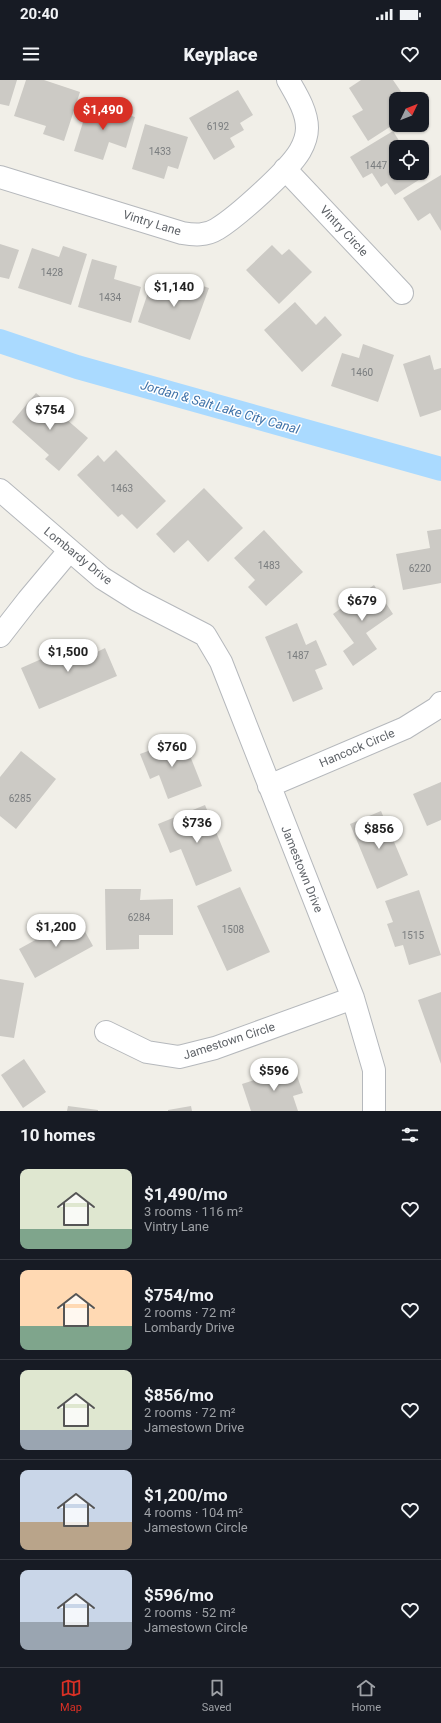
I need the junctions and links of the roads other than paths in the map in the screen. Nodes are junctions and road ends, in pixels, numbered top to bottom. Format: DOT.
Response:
graph roads {
  1 [pos="288,80"];
  2 [pos="285,170"];
  3 [pos="0,177"];
  4 [pos="402,293"];
  5 [pos="0,490"];
  6 [pos="69,551"];
  7 [pos="204,635"];
  8 [pos="0,636"];
  9 [pos="441,703"];
  10 [pos="269,786"];
  11 [pos="353,998"];
  12 [pos="106,1032"];
  13 [pos="374,1111"];
  1 -- 2 [label="street, Vintry Lane"];
  2 -- 3 [label="street, Vintry Lane"];
  2 -- 4 [label="street, Vintry Circle"];
  5 -- 6 [label="street, Lombardy Drive"];
  6 -- 7 [label="street, Lombardy Drive"];
  6 -- 8 [label="street"];
  7 -- 10 [label="street, Jamestown Drive"];
  9 -- 10 [label="street, Hancock Circle"];
  10 -- 11 [label="street, Jamestown Drive"];
  11 -- 12 [label="street, Jamestown Circle"];
  11 -- 13 [label="street, Jamestown Drive"];
}
